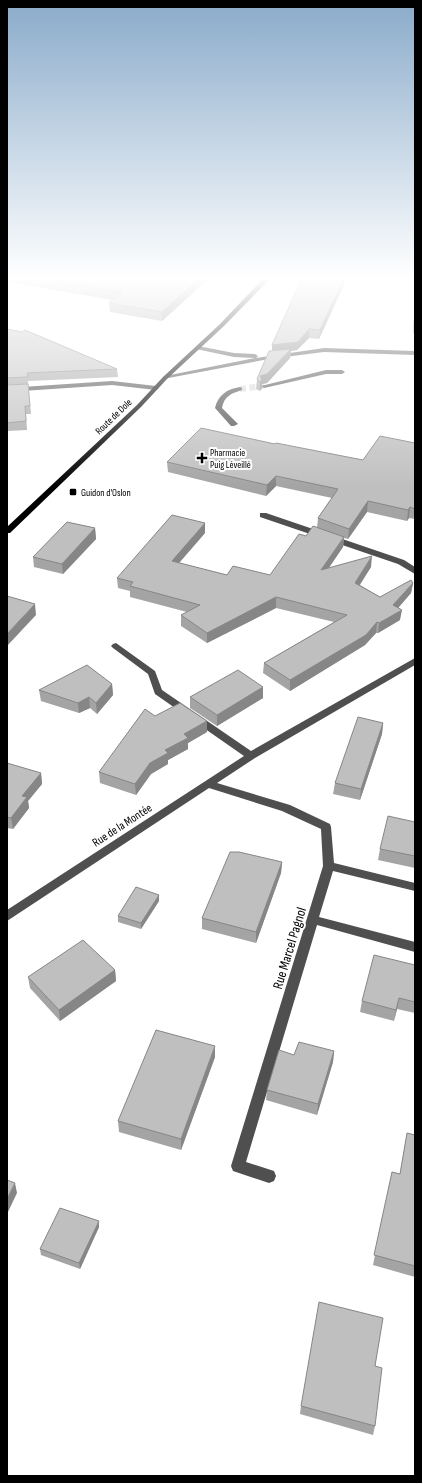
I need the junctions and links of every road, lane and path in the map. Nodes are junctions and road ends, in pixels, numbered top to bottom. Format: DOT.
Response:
graph roads {
  1 [pos="197,349"];
  2 [pos="204,349"];
  3 [pos="415,353"];
  4 [pos="269,357"];
  5 [pos="342,372"];
  6 [pos="165,378"];
  7 [pos="264,386"];
  8 [pos="156,388"];
  9 [pos="240,389"];
  10 [pos="7,390"];
  11 [pos="234,424"];
  12 [pos="263,515"];
  13 [pos="7,531"];
  14 [pos="415,571"];
  15 [pos="116,646"];
  16 [pos="415,661"];
  17 [pos="251,756"];
  18 [pos="207,784"];
  19 [pos="329,866"];
  20 [pos="415,887"];
  21 [pos="7,916"];
  22 [pos="314,920"];
  23 [pos="415,947"];
  24 [pos="268,1176"];
  1 -- 6 [label="main road, Route de Dole"];
  2 -- 4 [label="street"];
  3 -- 4 [label="street"];
  4 -- 6 [label="street"];
  5 -- 7 [label="street"];
  6 -- 8 [label="main road, Route de Dole"];
  8 -- 10 [label="street"];
  8 -- 13 [label="main road, Route de Dole"];
  9 -- 11 [label="street"];
  12 -- 14 [label="street"];
  15 -- 17 [label="street"];
  16 -- 17 [label="street, Rue de la Montée"];
  17 -- 18 [label="street, Rue de la Montée"];
  18 -- 19 [label="street, Rue Marcel Pagnol"];
  18 -- 21 [label="street, Rue de la Montée"];
  19 -- 20 [label="street"];
  19 -- 22 [label="street, Rue Marcel Pagnol"];
  22 -- 23 [label="street"];
  22 -- 24 [label="street, Rue Marcel Pagnol"];
}
